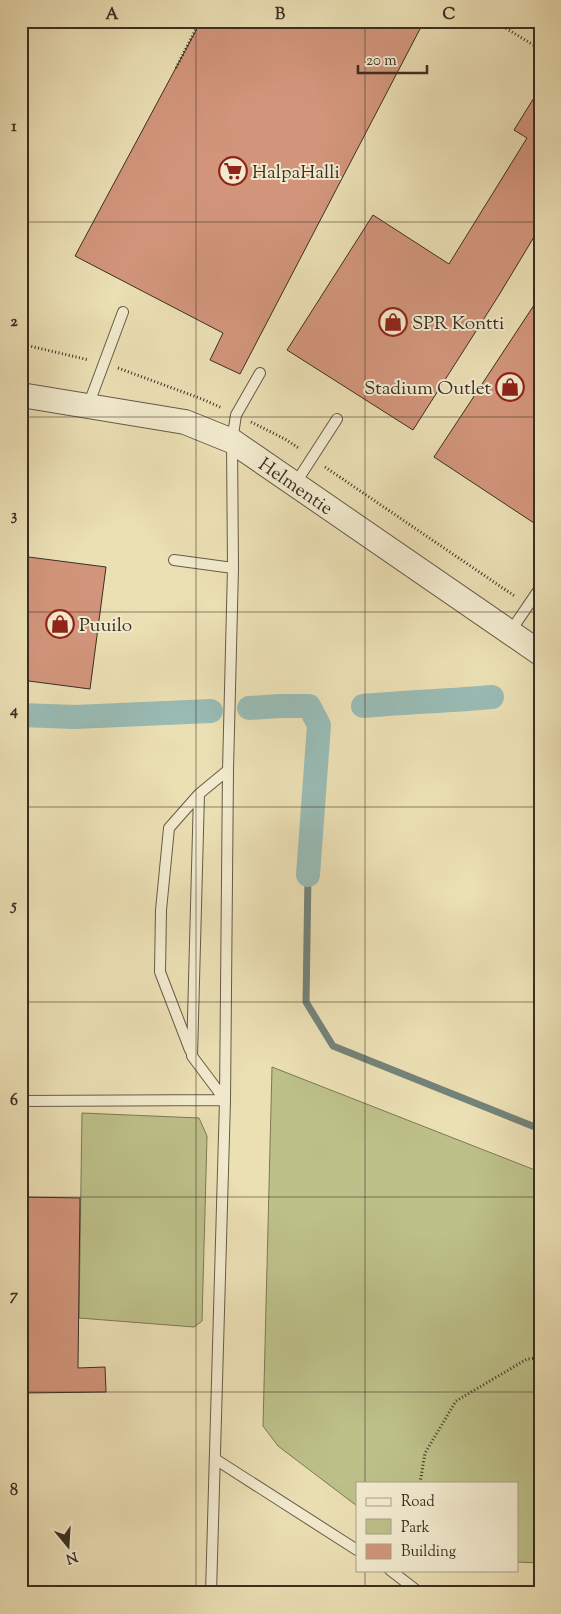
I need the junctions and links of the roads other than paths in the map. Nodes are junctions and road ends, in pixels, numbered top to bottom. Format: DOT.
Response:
graph roads {
  1 [pos="123,312"];
  2 [pos="260,372"];
  3 [pos="21,395"];
  4 [pos="88,406"];
  5 [pos="337,419"];
  6 [pos="232,441"];
  7 [pos="295,484"];
  8 [pos="174,560"];
  9 [pos="233,568"];
  10 [pos="540,588"];
  11 [pos="510,632"];
  12 [pos="540,653"];
  13 [pos="228,770"];
  14 [pos="199,794"];
  15 [pos="192,1056"];
  16 [pos="225,1100"];
  17 [pos="21,1101"];
  18 [pos="215,1459"];
  19 [pos="356,1549"];
  20 [pos="393,1572"];
  21 [pos="212,1593"];
  22 [pos="420,1593"];
  1 -- 4 [label="lane"];
  2 -- 6 [label="lane"];
  3 -- 4 [label="street, Helmentie"];
  4 -- 6 [label="street, Helmentie"];
  5 -- 7 [label="lane"];
  6 -- 7 [label="street, Helmentie"];
  6 -- 9 [label="lane"];
  7 -- 11 [label="street, Helmentie"];
  8 -- 9 [label="lane"];
  9 -- 13 [label="lane"];
  10 -- 11 [label="lane"];
  11 -- 12 [label="street, Helmentie"];
  13 -- 14 [label="lane"];
  13 -- 16 [label="lane"];
  14 -- 15 [label="lane"];
  14 -- 15 [label="lane"];
  15 -- 16 [label="lane"];
  16 -- 17 [label="lane"];
  16 -- 18 [label="lane"];
  18 -- 19 [label="lane"];
  18 -- 21 [label="lane"];
  20 -- 22 [label="lane"];
}
